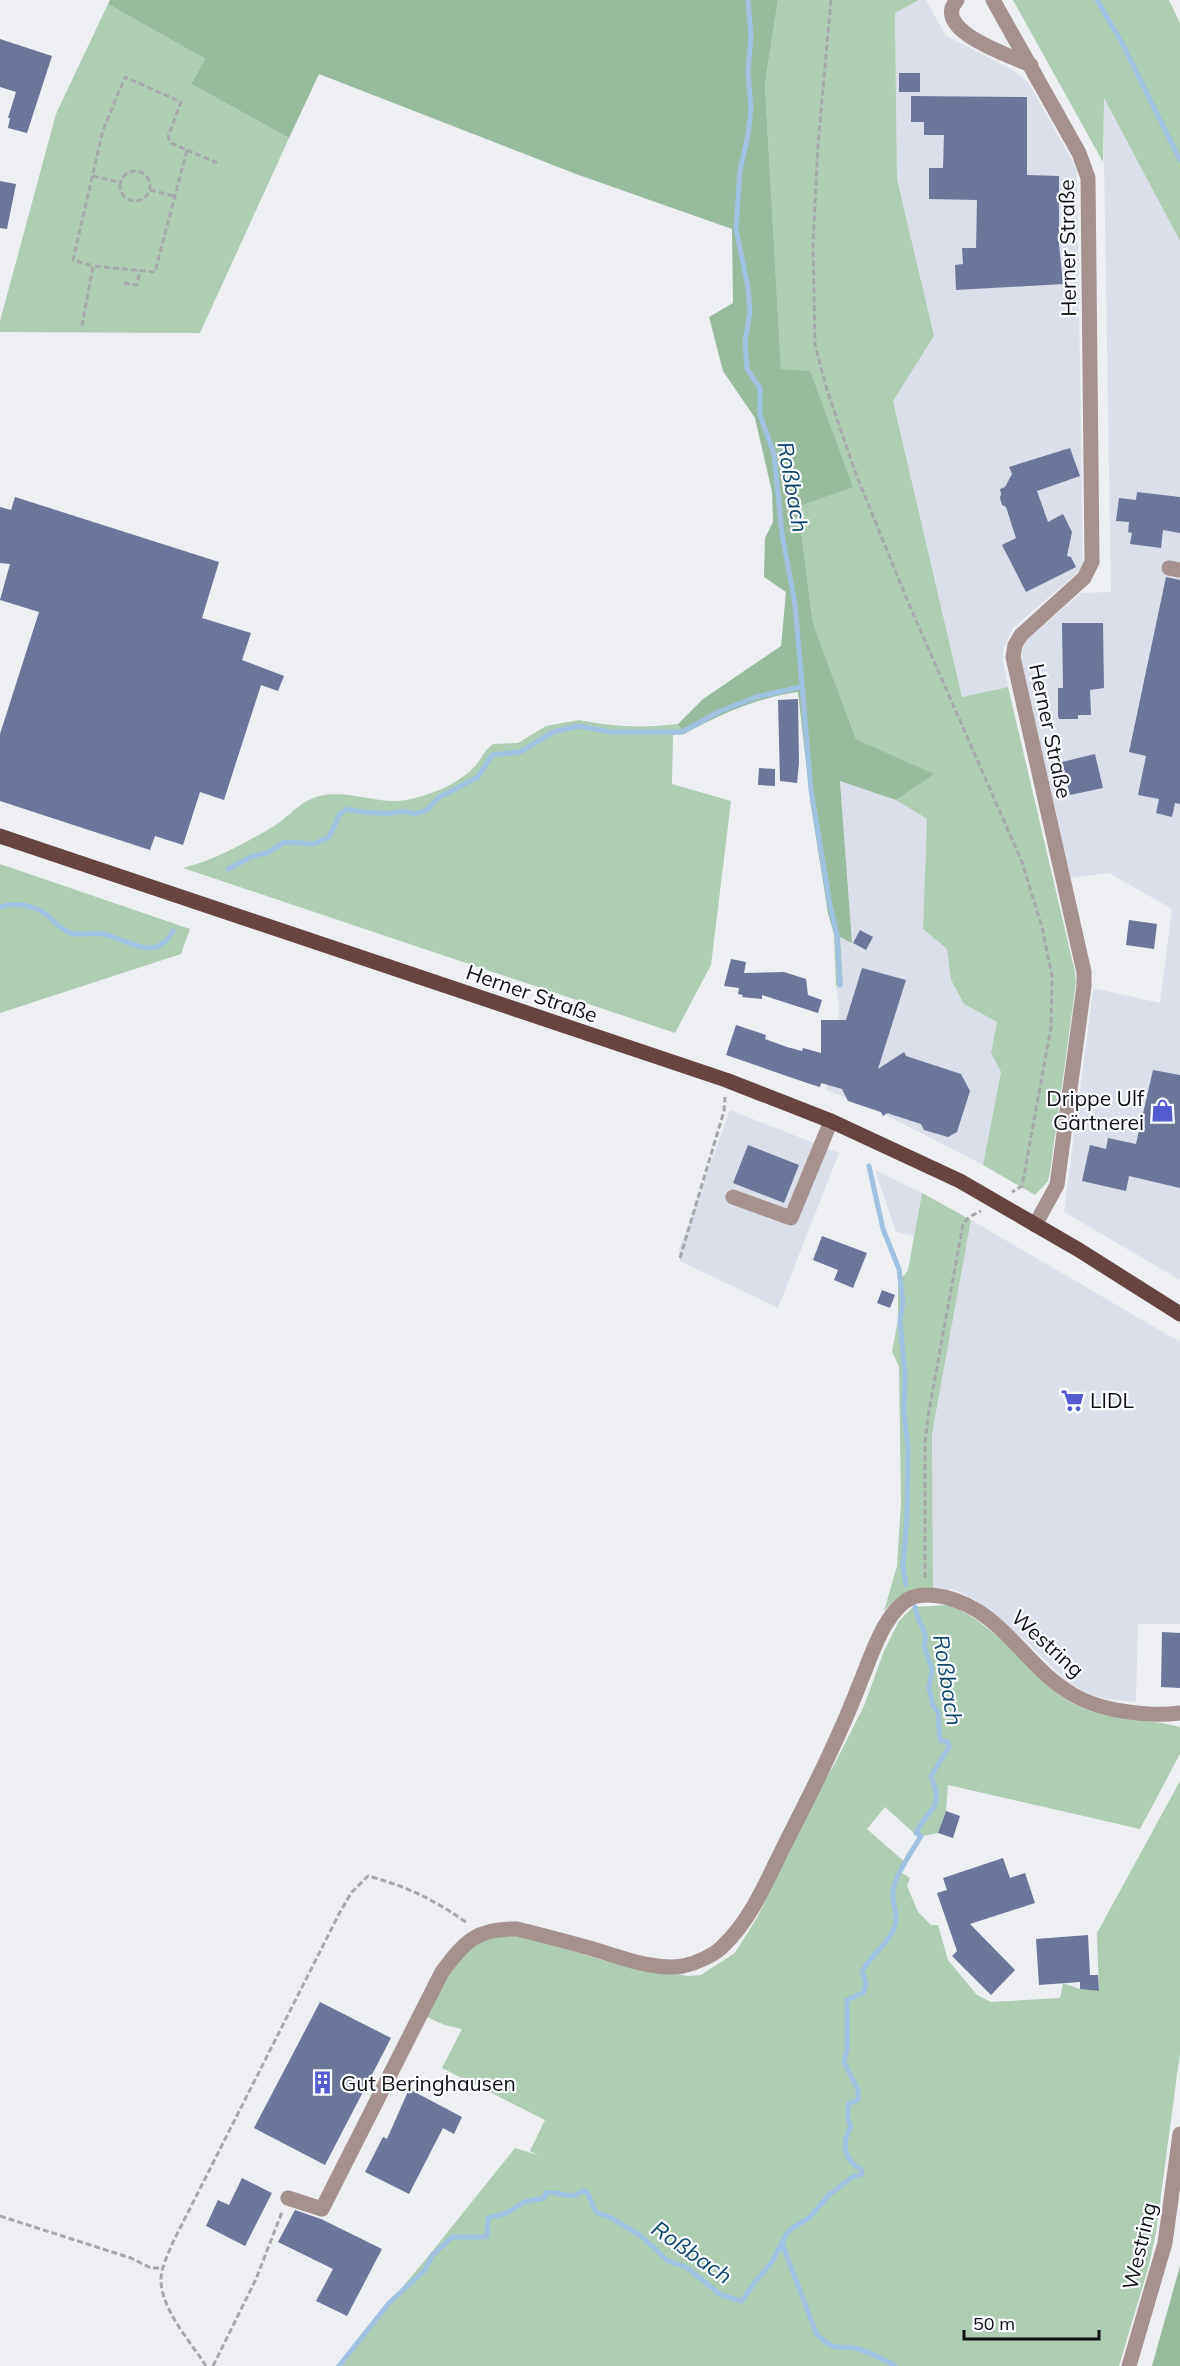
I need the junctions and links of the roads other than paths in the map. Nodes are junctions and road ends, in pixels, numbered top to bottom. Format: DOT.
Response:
graph roads {
  1 [pos="957,0"];
  2 [pos="993,0"];
  3 [pos="1031,65"];
  4 [pos="0,836"];
  5 [pos="831,1121"];
  6 [pos="733,1197"];
  7 [pos="1035,1225"];
  8 [pos="1180,1314"];
  9 [pos="1180,1713"];
  10 [pos="1180,2134"];
  11 [pos="288,2198"];
  12 [pos="1129,2366"];
  1 -- 3 [label="street"];
  2 -- 3 [label="street, Herner Straße"];
  3 -- 7 [label="street, Herner Straße"];
  4 -- 5 [label="main road, Herner Straße"];
  5 -- 6 [label="street"];
  5 -- 7 [label="main road, Herner Straße"];
  7 -- 8 [label="main road, Herner Straße"];
  9 -- 11 [label="street, Westring"];
  10 -- 12 [label="street, Westring"];
}
